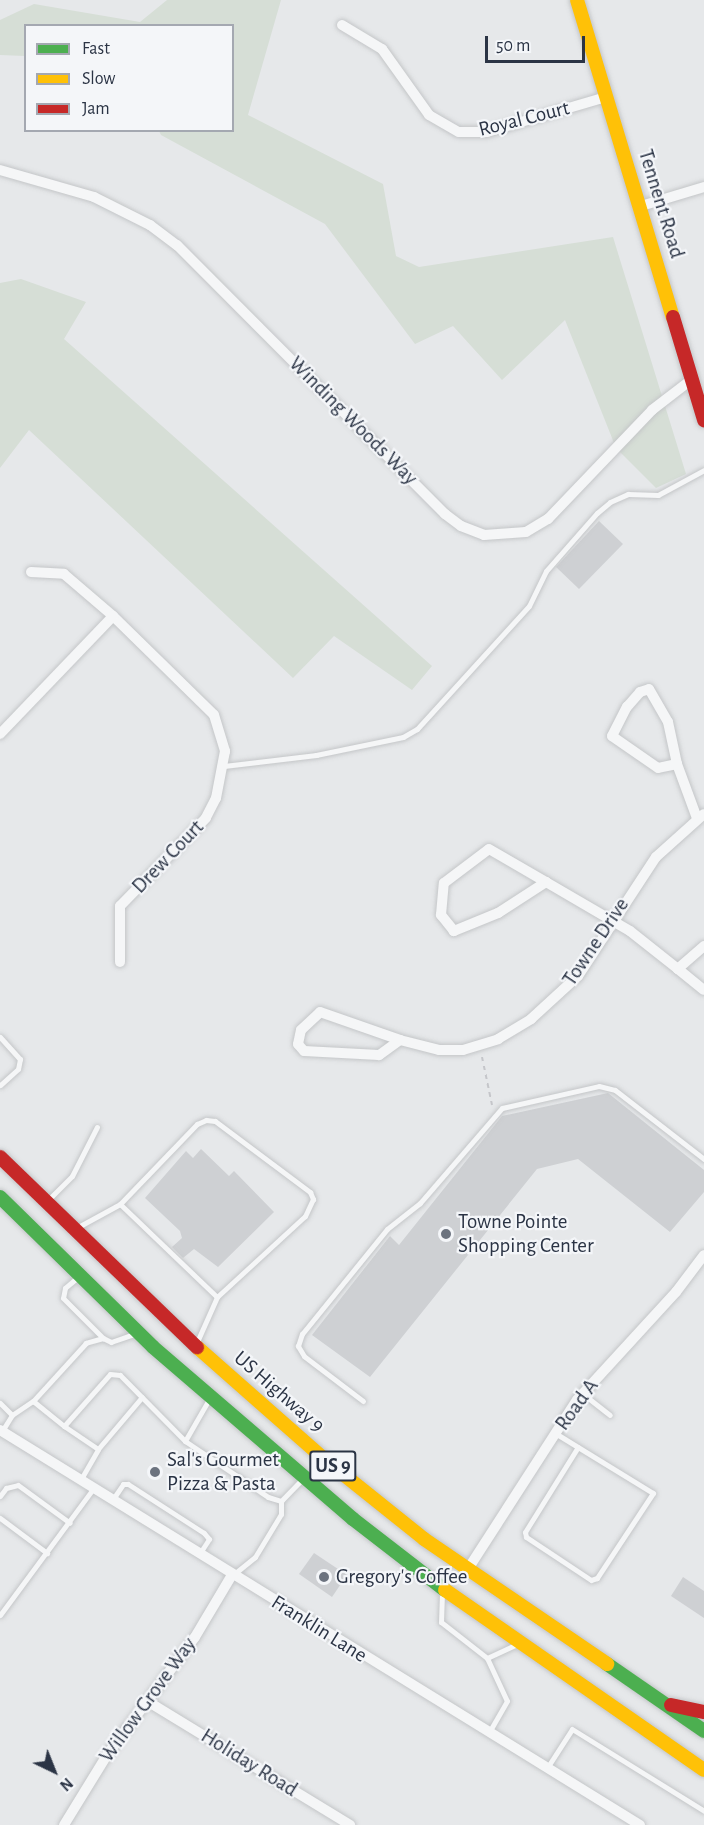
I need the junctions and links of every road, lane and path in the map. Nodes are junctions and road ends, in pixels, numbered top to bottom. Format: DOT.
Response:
graph roads {
  1 [pos="577,0"];
  2 [pos="342,25"];
  3 [pos="606,97"];
  4 [pos="0,170"];
  5 [pos="704,187"];
  6 [pos="641,206"];
  7 [pos="691,380"];
  8 [pos="704,420"];
  9 [pos="704,470"];
  10 [pos="31,572"];
  11 [pos="113,616"];
  12 [pos="0,734"];
  13 [pos="676,764"];
  14 [pos="224,766"];
  15 [pos="700,816"];
  16 [pos="546,882"];
  17 [pos="613,921"];
  18 [pos="704,946"];
  19 [pos="120,962"];
  20 [pos="678,969"];
  21 [pos="704,990"];
  22 [pos="0,1037"];
  23 [pos="400,1040"];
  24 [pos="480,1046"];
  25 [pos="0,1085"];
  26 [pos="494,1114"];
  27 [pos="97,1127"];
  28 [pos="0,1157"];
  29 [pos="704,1159"];
  30 [pos="0,1197"];
  31 [pos="45,1202"];
  32 [pos="120,1204"];
  33 [pos="73,1230"];
  34 [pos="704,1255"];
  35 [pos="79,1275"];
  36 [pos="217,1297"];
  37 [pos="138,1333"];
  38 [pos="103,1338"];
  39 [pos="196,1347"];
  40 [pos="583,1394"];
  41 [pos="142,1397"];
  42 [pos="209,1398"];
  43 [pos="33,1401"];
  44 [pos="363,1401"];
  45 [pos="0,1403"];
  46 [pos="12,1415"];
  47 [pos="610,1415"];
  48 [pos="64,1426"];
  49 [pos="1,1430"];
  50 [pos="555,1433"];
  51 [pos="185,1441"];
  52 [pos="578,1447"];
  53 [pos="98,1449"];
  54 [pos="302,1478"];
  55 [pos="80,1480"];
  56 [pos="93,1489"];
  57 [pos="0,1496"];
  58 [pos="112,1500"];
  59 [pos="281,1501"];
  60 [pos="0,1518"];
  61 [pos="70,1523"];
  62 [pos="47,1553"];
  63 [pos="199,1555"];
  64 [pos="468,1569"];
  65 [pos="232,1575"];
  66 [pos="442,1588"];
  67 [pos="0,1615"];
  68 [pos="519,1643"];
  69 [pos="487,1658"];
  70 [pos="147,1701"];
  71 [pos="661,1702"];
  72 [pos="704,1712"];
  73 [pos="704,1731"];
  74 [pos="489,1733"];
  75 [pos="548,1768"];
  76 [pos="704,1770"];
  77 [pos="704,1811"];
  78 [pos="64,1825"];
  79 [pos="350,1825"];
  80 [pos="640,1825"];
  1 -- 3 [label="main road, Tennent Road"];
  2 -- 3 [label="street, Royal Court"];
  3 -- 6 [label="main road, Tennent Road"];
  4 -- 7 [label="street, Winding Woods Way"];
  5 -- 6 [label="street"];
  6 -- 7 [label="main road, Tennent Road"];
  7 -- 8 [label="main road, Tennent Road"];
  9 -- 14 [label="lane"];
  10 -- 11 [label="street, Drew Court"];
  11 -- 12 [label="street"];
  11 -- 14 [label="street, Drew Court"];
  13 -- 13 [label="street"];
  13 -- 15 [label="street"];
  14 -- 19 [label="street, Drew Court"];
  15 -- 17 [label="street, Towne Drive"];
  16 -- 16 [label="street"];
  16 -- 17 [label="street"];
  17 -- 20 [label="street"];
  17 -- 24 [label="street, Towne Drive"];
  18 -- 20 [label="street"];
  20 -- 21 [label="street"];
  22 -- 25 [label="lane"];
  23 -- 23 [label="street, Towne Drive"];
  23 -- 24 [label="street, Towne Drive"];
  24 -- 26 [label="path"];
  26 -- 29 [label="lane"];
  26 -- 44 [label="lane"];
  27 -- 31 [label="lane"];
  28 -- 31 [label="main road, US Highway 9 / US 9"];
  30 -- 35 [label="main road, US 9"];
  31 -- 33 [label="main road, US Highway 9 / US 9"];
  32 -- 33 [label="lane"];
  32 -- 36 [label="lane"];
  32 -- 36 [label="lane"];
  33 -- 39 [label="main road, US Highway 9 / US 9"];
  34 -- 40 [label="street, Road A"];
  35 -- 37 [label="main road, US 9"];
  35 -- 38 [label="lane"];
  36 -- 39 [label="lane"];
  37 -- 38 [label="lane"];
  37 -- 42 [label="main road, US 9"];
  38 -- 43 [label="lane"];
  39 -- 64 [label="main road, US Highway 9 / US 9"];
  40 -- 47 [label="lane"];
  40 -- 50 [label="street, Road A"];
  41 -- 48 [label="lane"];
  41 -- 51 [label="lane"];
  41 -- 53 [label="lane"];
  42 -- 51 [label="lane"];
  42 -- 54 [label="main road, US 9"];
  43 -- 46 [label="lane"];
  43 -- 48 [label="lane"];
  45 -- 46 [label="lane"];
  46 -- 49 [label="lane"];
  48 -- 53 [label="lane"];
  49 -- 55 [label="street, Franklin Lane"];
  50 -- 52 [label="lane"];
  50 -- 64 [label="street, Road A"];
  51 -- 59 [label="lane"];
  52 -- 52 [label="lane"];
  53 -- 55 [label="lane"];
  54 -- 59 [label="lane"];
  54 -- 66 [label="main road, US 9"];
  55 -- 56 [label="street, Franklin Lane"];
  56 -- 58 [label="street, Franklin Lane"];
  56 -- 61 [label="lane"];
  57 -- 61 [label="lane"];
  58 -- 63 [label="street, Franklin Lane"];
  58 -- 63 [label="lane"];
  59 -- 65 [label="lane"];
  60 -- 62 [label="lane"];
  61 -- 62 [label="lane"];
  62 -- 67 [label="lane"];
  63 -- 65 [label="street, Franklin Lane"];
  64 -- 71 [label="main road, US Highway 9 / US 9"];
  65 -- 70 [label="street, Willow Grove Way"];
  65 -- 74 [label="street, Franklin Lane"];
  66 -- 68 [label="main road, US 9"];
  66 -- 69 [label="lane"];
  68 -- 69 [label="lane"];
  68 -- 76 [label="main road, US 9"];
  69 -- 74 [label="lane"];
  70 -- 78 [label="street, Willow Grove Way"];
  70 -- 79 [label="street, Holiday Road"];
  71 -- 72 [label="main road"];
  71 -- 73 [label="main road, US Highway 9 / US 9"];
  74 -- 75 [label="street, Franklin Lane"];
  75 -- 77 [label="lane"];
  75 -- 80 [label="street, Franklin Lane"];
}
